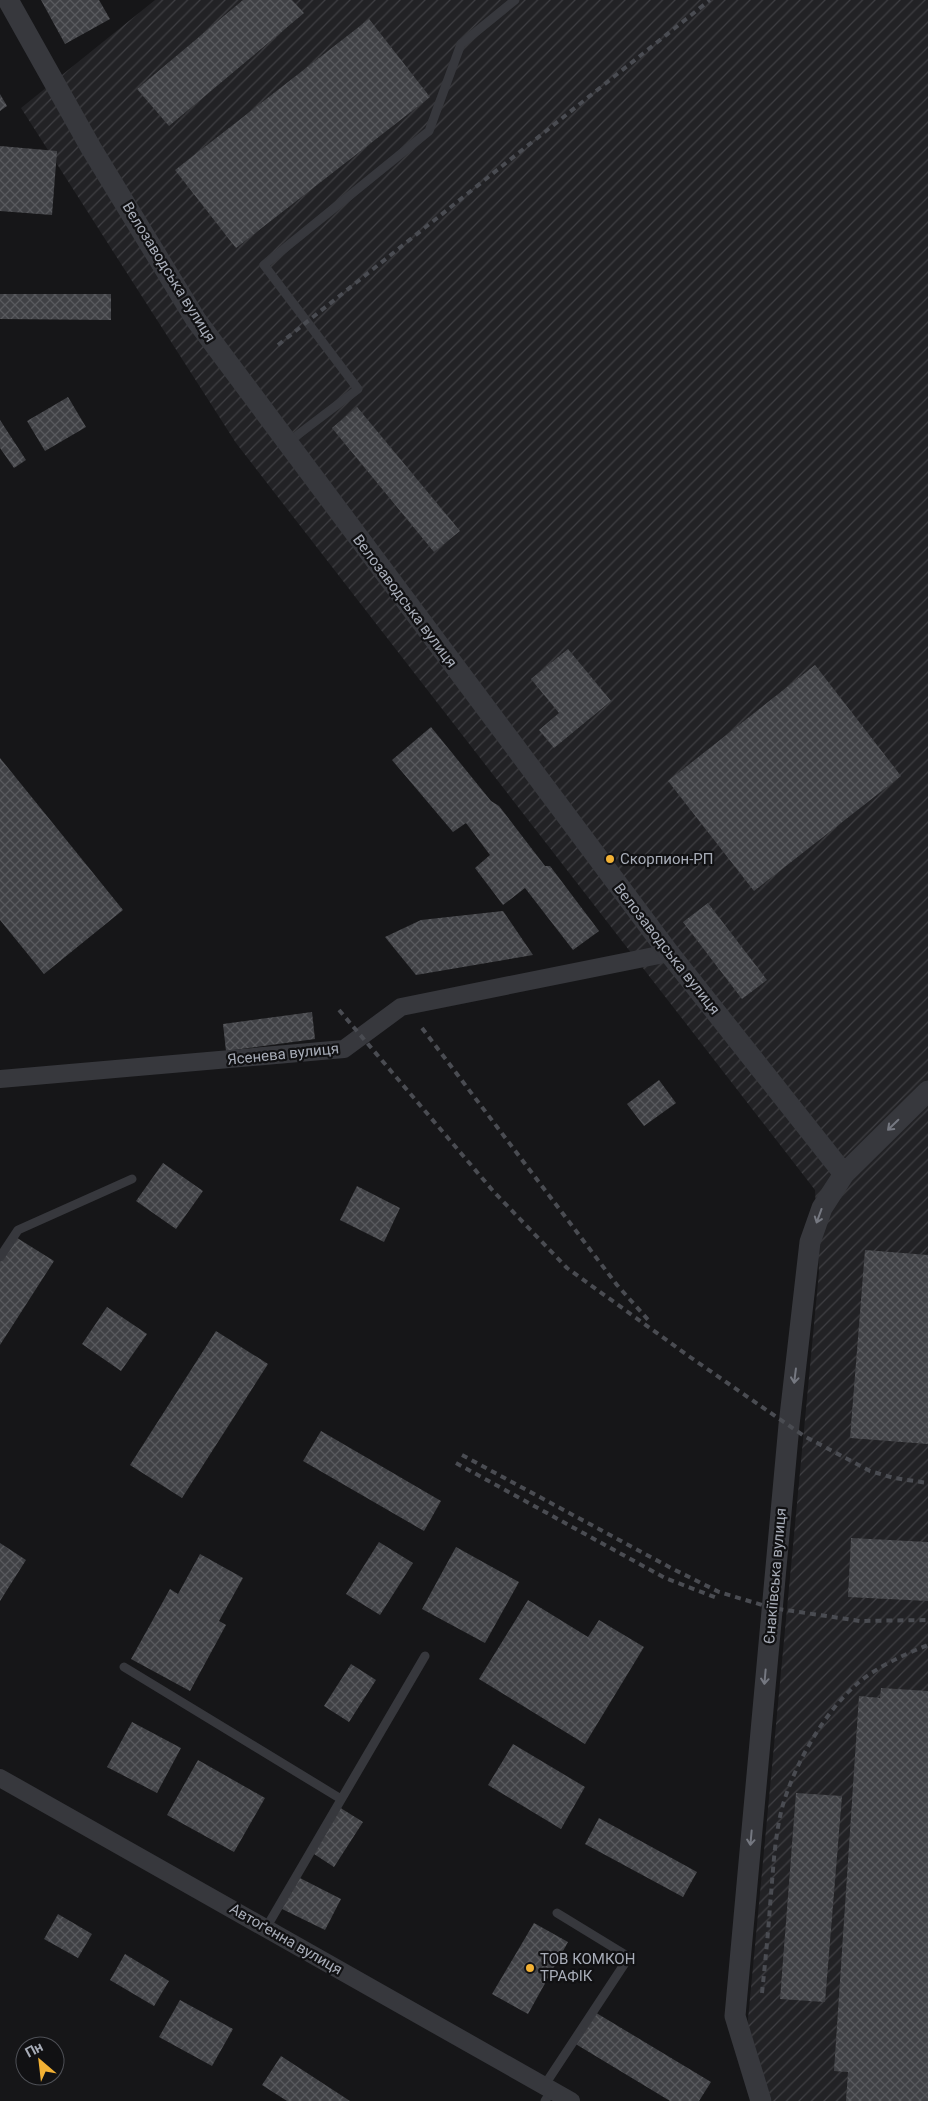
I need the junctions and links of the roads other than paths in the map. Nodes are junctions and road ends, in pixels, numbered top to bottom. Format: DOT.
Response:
graph roads {
  1 [pos="8,0"];
  2 [pos="515,0"];
  3 [pos="287,443"];
  4 [pos="669,953"];
  5 [pos="0,1079"];
  6 [pos="928,1091"];
  7 [pos="844,1174"];
  8 [pos="132,1179"];
  9 [pos="0,1257"];
  10 [pos="425,1656"];
  11 [pos="124,1667"];
  12 [pos="0,1778"];
  13 [pos="341,1799"];
  14 [pos="557,1913"];
  15 [pos="266,1928"];
  16 [pos="547,2092"];
  17 [pos="571,2101"];
  18 [pos="761,2101"];
  1 -- 3 [label="street, Велозаводська вулиця"];
  2 -- 3 [label="lane"];
  3 -- 4 [label="street, Велозаводська вулиця"];
  4 -- 5 [label="street, Ясенева вулиця"];
  4 -- 7 [label="street, Велозаводська вулиця"];
  6 -- 7 [label="street, Єнакіївська вулиця, one-way"];
  7 -- 18 [label="street, Єнакіївська вулиця, one-way"];
  8 -- 9 [label="lane"];
  10 -- 13 [label="lane"];
  11 -- 13 [label="lane"];
  12 -- 15 [label="street, Автоґенна вулиця"];
  13 -- 15 [label="lane"];
  14 -- 16 [label="lane"];
  15 -- 16 [label="street, Автоґенна вулиця"];
  16 -- 17 [label="street, Автоґенна вулиця"];
}
